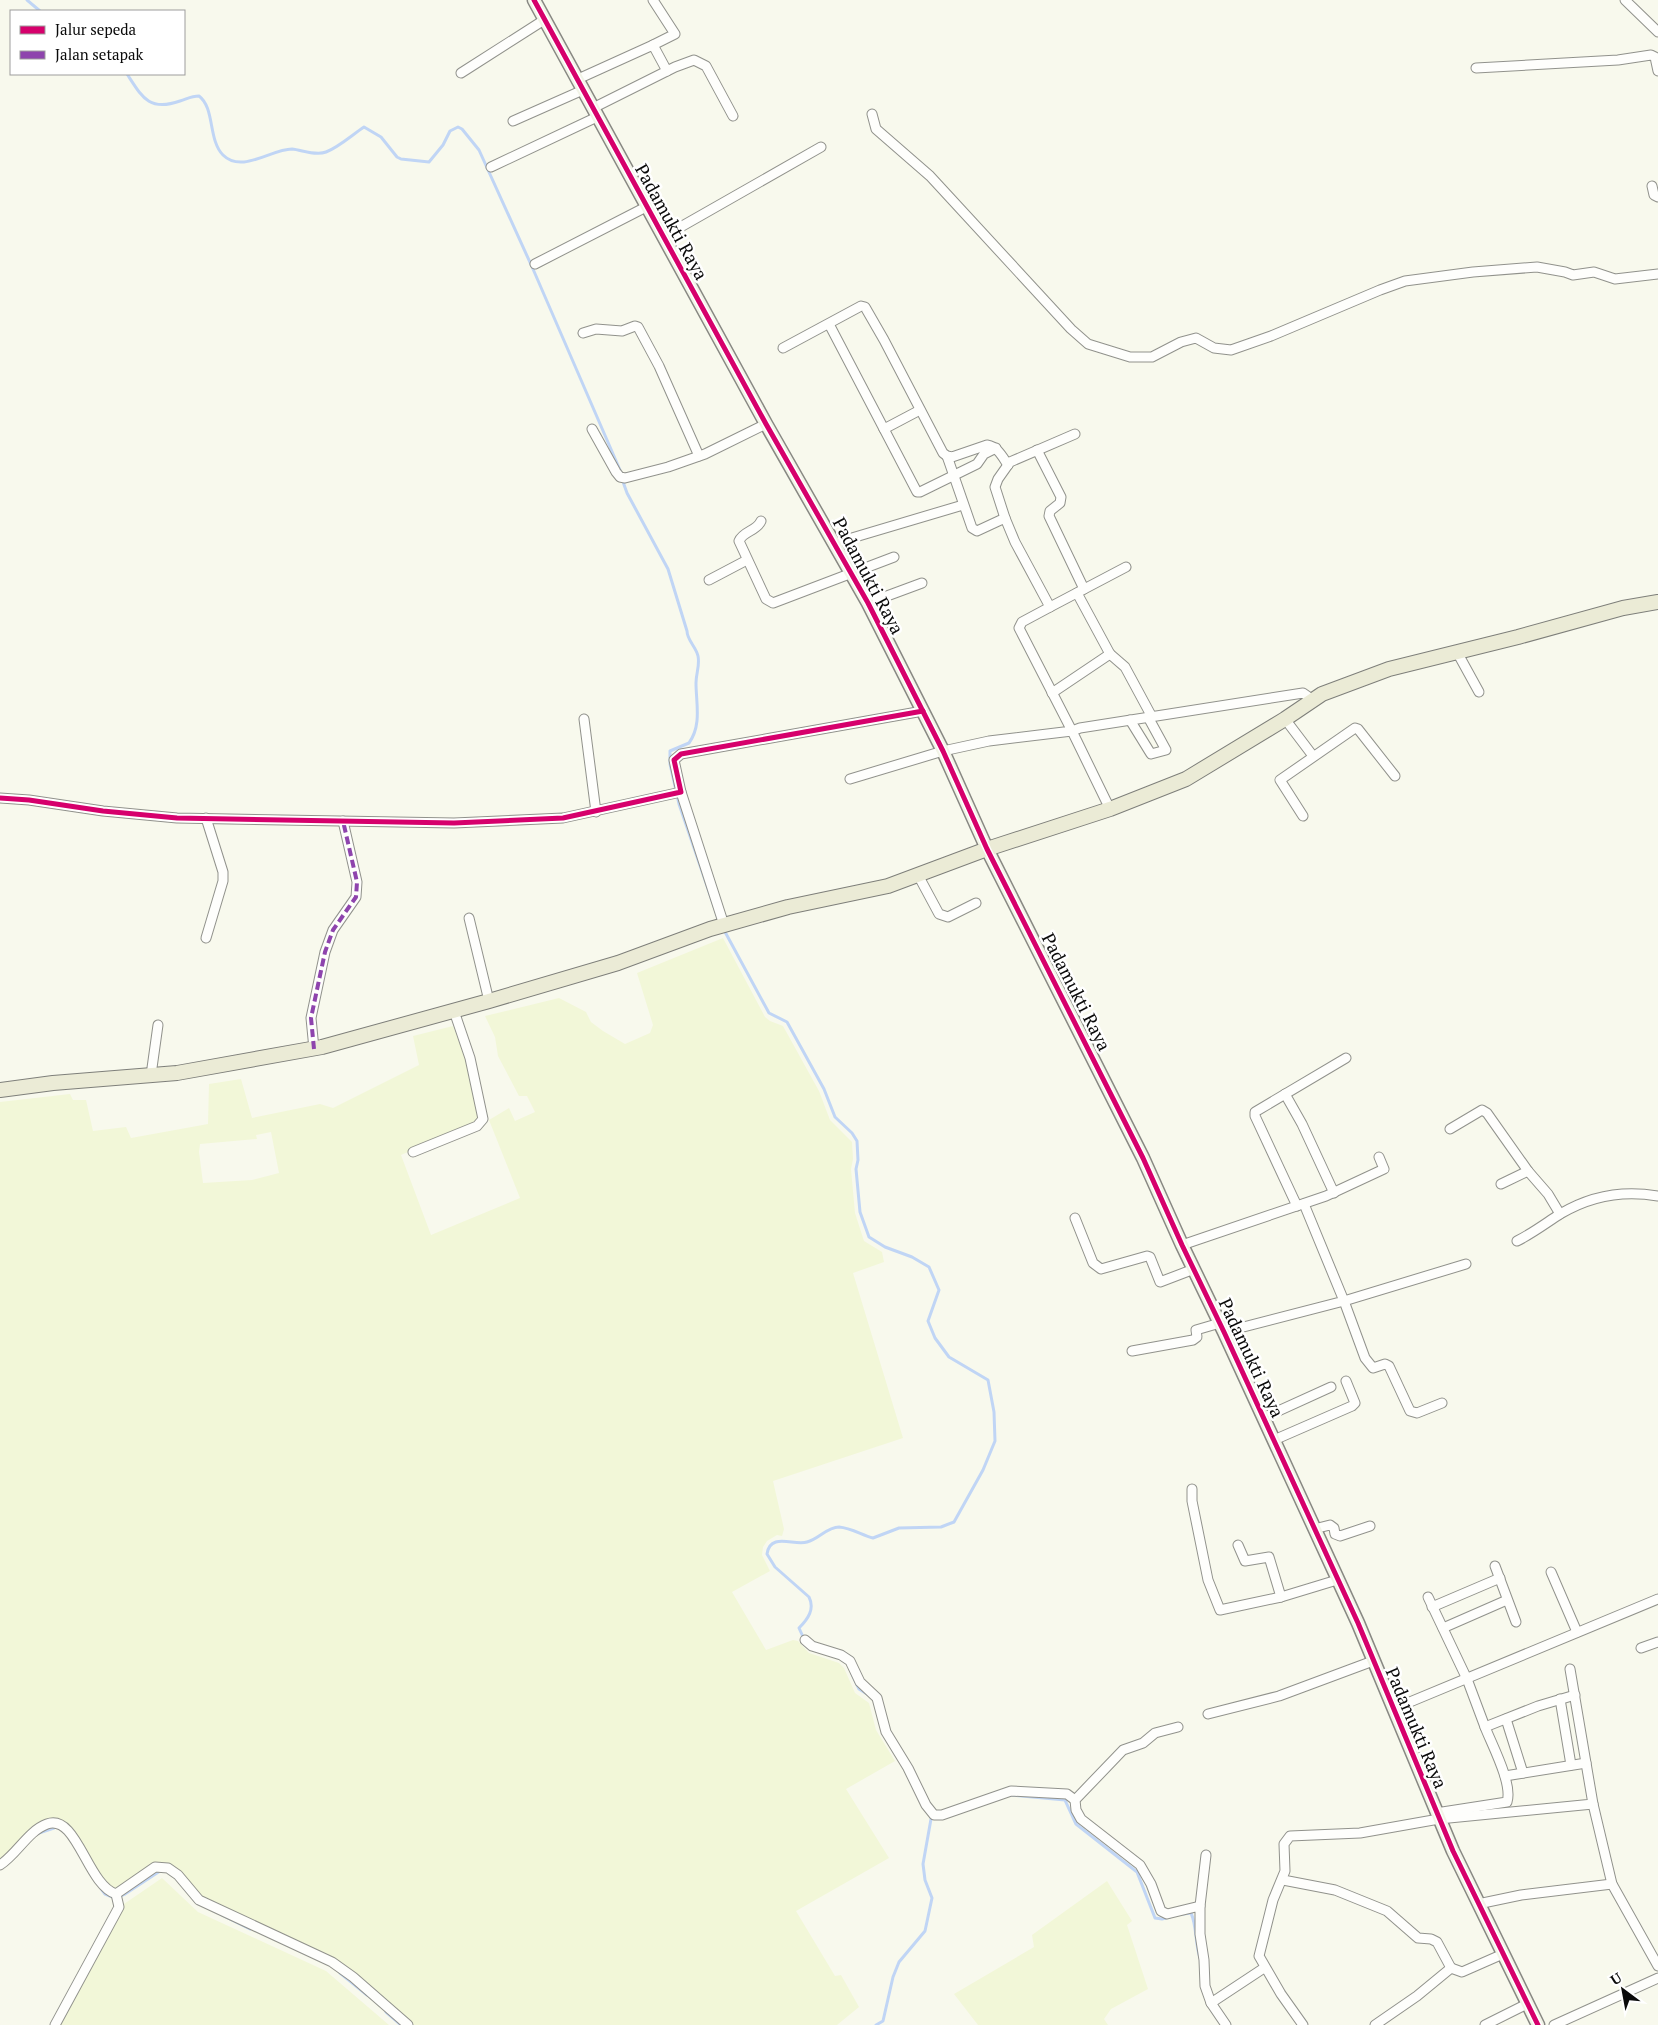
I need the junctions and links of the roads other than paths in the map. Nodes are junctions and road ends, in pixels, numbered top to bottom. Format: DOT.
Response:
graph roads {
  1 [pos="534,0"];
  2 [pos="653,0"];
  3 [pos="1625,0"];
  4 [pos="544,20"];
  5 [pos="1658,32"];
  6 [pos="653,45"];
  7 [pos="1476,68"];
  8 [pos="667,71"];
  9 [pos="1658,71"];
  10 [pos="461,73"];
  11 [pos="581,84"];
  12 [pos="595,113"];
  13 [pos="872,114"];
  14 [pos="733,116"];
  15 [pos="513,121"];
  16 [pos="821,147"];
  17 [pos="492,167"];
  18 [pos="1652,186"];
  19 [pos="1658,197"];
  20 [pos="646,207"];
  21 [pos="663,237"];
  22 [pos="534,264"];
  23 [pos="1658,274"];
  24 [pos="829,324"];
  25 [pos="583,333"];
  26 [pos="783,348"];
  27 [pos="920,410"];
  28 [pos="766,424"];
  29 [pos="592,429"];
  30 [pos="884,429"];
  31 [pos="1074,434"];
  32 [pos="996,448"];
  33 [pos="1037,450"];
  34 [pos="699,456"];
  35 [pos="947,456"];
  36 [pos="1008,465"];
  37 [pos="954,475"];
  38 [pos="963,505"];
  39 [pos="1005,518"];
  40 [pos="761,521"];
  41 [pos="834,543"];
  42 [pos="894,557"];
  43 [pos="747,560"];
  44 [pos="1126,567"];
  45 [pos="850,572"];
  46 [pos="709,580"];
  47 [pos="922,583"];
  48 [pos="1081,591"];
  49 [pos="1658,602"];
  50 [pos="868,603"];
  51 [pos="1050,607"];
  52 [pos="1457,652"];
  53 [pos="1110,654"];
  54 [pos="1479,692"];
  55 [pos="1052,693"];
  56 [pos="1313,700"];
  57 [pos="922,711"];
  58 [pos="1150,717"];
  59 [pos="584,719"];
  60 [pos="1285,719"];
  61 [pos="1130,720"];
  62 [pos="1072,731"];
  63 [pos="942,751"];
  64 [pos="1313,756"];
  65 [pos="1395,776"];
  66 [pos="850,779"];
  67 [pos="681,792"];
  68 [pos="0,798"];
  69 [pos="1110,809"];
  70 [pos="596,812"];
  71 [pos="1303,816"];
  72 [pos="206,818"];
  73 [pos="343,821"];
  74 [pos="987,849"];
  75 [pos="918,875"];
  76 [pos="976,903"];
  77 [pos="469,918"];
  78 [pos="724,925"];
  79 [pos="206,938"];
  80 [pos="489,1001"];
  81 [pos="454,1011"];
  82 [pos="158,1025"];
  83 [pos="314,1049"];
  84 [pos="1346,1058"];
  85 [pos="151,1075"];
  86 [pos="0,1090"];
  87 [pos="1285,1094"];
  88 [pos="1450,1128"];
  89 [pos="413,1152"];
  90 [pos="1379,1157"];
  91 [pos="1528,1171"];
  92 [pos="1501,1184"];
  93 [pos="1334,1193"];
  94 [pos="1658,1196"];
  95 [pos="1301,1205"];
  96 [pos="1560,1214"];
  97 [pos="1075,1218"];
  98 [pos="1517,1240"];
  99 [pos="1182,1246"];
  100 [pos="1466,1264"];
  101 [pos="1194,1269"];
  102 [pos="1344,1301"];
  103 [pos="1222,1327"];
  104 [pos="1132,1351"];
  105 [pos="1346,1381"];
  106 [pos="1331,1387"];
  107 [pos="1442,1403"];
  108 [pos="1264,1418"];
  109 [pos="1274,1440"];
  110 [pos="1192,1489"];
  111 [pos="1370,1526"];
  112 [pos="1314,1529"];
  113 [pos="1238,1545"];
  114 [pos="1495,1566"];
  115 [pos="1551,1572"];
  116 [pos="1500,1578"];
  117 [pos="1337,1580"];
  118 [pos="1281,1597"];
  119 [pos="1428,1597"];
  120 [pos="1658,1599"];
  121 [pos="1507,1600"];
  122 [pos="1432,1606"];
  123 [pos="1516,1622"];
  124 [pos="1443,1628"];
  125 [pos="1577,1632"];
  126 [pos="805,1640"];
  127 [pos="1658,1642"];
  128 [pos="1641,1648"];
  129 [pos="1373,1661"];
  130 [pos="1570,1669"];
  131 [pos="1467,1679"];
  132 [pos="1575,1695"];
  133 [pos="1560,1699"];
  134 [pos="1393,1709"];
  135 [pos="1208,1714"];
  136 [pos="1506,1719"];
  137 [pos="1178,1727"];
  138 [pos="1485,1727"];
  139 [pos="1586,1762"];
  140 [pos="1571,1765"];
  141 [pos="1523,1773"];
  142 [pos="1505,1776"];
  143 [pos="1075,1800"];
  144 [pos="1592,1804"];
  145 [pos="1438,1816"];
  146 [pos="1206,1855"];
  147 [pos="0,1865"];
  148 [pos="1283,1880"];
  149 [pos="1612,1884"];
  150 [pos="116,1894"];
  151 [pos="1478,1904"];
  152 [pos="1200,1906"];
  153 [pos="1503,1954"];
  154 [pos="1658,1966"];
  155 [pos="1264,1968"];
  156 [pos="1451,1968"];
  157 [pos="1658,1978"];
  158 [pos="1211,2003"];
  159 [pos="1527,2004"];
  160 [pos="55,2025"];
  161 [pos="408,2025"];
  162 [pos="1226,2025"];
  163 [pos="1304,2025"];
  164 [pos="1375,2025"];
  165 [pos="1484,2025"];
  166 [pos="1538,2025"];
  167 [pos="1554,2025"];
  1 -- 4 [label="street, Padamukti Raya"];
  2 -- 6 [label="street"];
  3 -- 5 [label="street"];
  4 -- 10 [label="street"];
  4 -- 11 [label="street, Padamukti Raya"];
  6 -- 8 [label="street"];
  6 -- 11 [label="street"];
  7 -- 9 [label="street"];
  8 -- 12 [label="street"];
  8 -- 14 [label="street"];
  11 -- 12 [label="street, Padamukti Raya"];
  11 -- 15 [label="street"];
  12 -- 17 [label="street"];
  12 -- 20 [label="street, Padamukti Raya"];
  13 -- 23 [label="street"];
  16 -- 21 [label="street"];
  18 -- 19 [label="street"];
  20 -- 21 [label="street, Padamukti Raya"];
  20 -- 22 [label="street"];
  21 -- 28 [label="street, Padamukti Raya"];
  24 -- 26 [label="street"];
  24 -- 27 [label="street"];
  24 -- 30 [label="street"];
  25 -- 34 [label="street"];
  27 -- 30 [label="street"];
  27 -- 35 [label="street"];
  28 -- 34 [label="street"];
  28 -- 41 [label="street, Padamukti Raya"];
  29 -- 34 [label="street"];
  30 -- 37 [label="street"];
  31 -- 33 [label="street"];
  32 -- 35 [label="street"];
  32 -- 36 [label="street"];
  32 -- 37 [label="street"];
  33 -- 36 [label="street"];
  33 -- 48 [label="street"];
  35 -- 37 [label="street"];
  36 -- 39 [label="street"];
  37 -- 38 [label="street"];
  38 -- 39 [label="street"];
  38 -- 41 [label="street"];
  39 -- 51 [label="street"];
  40 -- 43 [label="street"];
  41 -- 45 [label="street, Padamukti Raya"];
  42 -- 45 [label="street"];
  43 -- 45 [label="street"];
  43 -- 46 [label="street"];
  44 -- 48 [label="street"];
  45 -- 50 [label="street, Padamukti Raya"];
  47 -- 50 [label="street"];
  48 -- 51 [label="street"];
  48 -- 53 [label="street"];
  49 -- 52 [label="main road"];
  50 -- 57 [label="street, Padamukti Raya"];
  51 -- 55 [label="street"];
  52 -- 54 [label="street"];
  52 -- 56 [label="main road"];
  53 -- 55 [label="street"];
  53 -- 58 [label="street"];
  55 -- 62 [label="street"];
  56 -- 58 [label="street"];
  56 -- 60 [label="main road"];
  57 -- 63 [label="street, Padamukti Raya"];
  57 -- 67 [label="street"];
  58 -- 61 [label="street"];
  58 -- 61 [label="street"];
  59 -- 70 [label="street"];
  60 -- 64 [label="street"];
  60 -- 69 [label="main road"];
  61 -- 62 [label="street"];
  62 -- 63 [label="street"];
  62 -- 69 [label="street"];
  63 -- 66 [label="street"];
  63 -- 74 [label="street, Padamukti Raya"];
  64 -- 65 [label="street"];
  64 -- 71 [label="street"];
  67 -- 70 [label="street"];
  67 -- 78 [label="street"];
  68 -- 72 [label="street"];
  69 -- 74 [label="main road"];
  70 -- 73 [label="street"];
  72 -- 73 [label="street"];
  72 -- 79 [label="street"];
  73 -- 83 [label="street"];
  74 -- 75 [label="main road"];
  74 -- 99 [label="street, Padamukti Raya"];
  75 -- 76 [label="street"];
  75 -- 78 [label="main road"];
  77 -- 80 [label="street"];
  78 -- 80 [label="main road"];
  80 -- 81 [label="main road"];
  81 -- 83 [label="main road"];
  81 -- 89 [label="street"];
  82 -- 85 [label="street"];
  83 -- 85 [label="main road"];
  84 -- 87 [label="street"];
  85 -- 86 [label="main road"];
  87 -- 93 [label="street"];
  87 -- 95 [label="street"];
  88 -- 91 [label="street"];
  90 -- 93 [label="street"];
  91 -- 92 [label="street"];
  91 -- 96 [label="street"];
  93 -- 95 [label="street"];
  94 -- 96 [label="street"];
  95 -- 99 [label="street"];
  95 -- 102 [label="street"];
  96 -- 98 [label="street"];
  97 -- 101 [label="street"];
  99 -- 101 [label="street, Padamukti Raya"];
  100 -- 102 [label="street"];
  101 -- 103 [label="street, Padamukti Raya"];
  102 -- 103 [label="street"];
  102 -- 107 [label="street"];
  103 -- 104 [label="street"];
  103 -- 108 [label="street, Padamukti Raya"];
  105 -- 109 [label="street"];
  106 -- 108 [label="street"];
  108 -- 109 [label="street, Padamukti Raya"];
  109 -- 112 [label="street, Padamukti Raya"];
  110 -- 118 [label="street"];
  111 -- 112 [label="street"];
  112 -- 117 [label="street, Padamukti Raya"];
  113 -- 118 [label="street"];
  114 -- 116 [label="street"];
  115 -- 125 [label="street"];
  116 -- 121 [label="street"];
  116 -- 122 [label="street"];
  117 -- 118 [label="street"];
  117 -- 129 [label="street, Padamukti Raya"];
  119 -- 122 [label="street"];
  120 -- 125 [label="street"];
  121 -- 123 [label="street"];
  121 -- 124 [label="street"];
  122 -- 124 [label="street"];
  124 -- 131 [label="street"];
  125 -- 131 [label="street"];
  126 -- 143 [label="street"];
  127 -- 128 [label="street"];
  129 -- 134 [label="street, Padamukti Raya"];
  129 -- 135 [label="street"];
  130 -- 132 [label="street"];
  131 -- 134 [label="street"];
  131 -- 138 [label="street"];
  132 -- 133 [label="street"];
  132 -- 139 [label="street"];
  133 -- 136 [label="street"];
  133 -- 140 [label="street"];
  134 -- 145 [label="street, Padamukti Raya"];
  136 -- 138 [label="street"];
  136 -- 141 [label="street"];
  137 -- 143 [label="street"];
  138 -- 142 [label="street"];
  139 -- 140 [label="street"];
  139 -- 144 [label="street"];
  140 -- 141 [label="street"];
  141 -- 142 [label="street"];
  142 -- 145 [label="street"];
  143 -- 152 [label="street"];
  144 -- 145 [label="street"];
  144 -- 149 [label="street"];
  145 -- 148 [label="street"];
  145 -- 151 [label="street, Padamukti Raya"];
  146 -- 152 [label="street"];
  147 -- 150 [label="street"];
  148 -- 155 [label="street"];
  148 -- 156 [label="street"];
  149 -- 151 [label="street"];
  149 -- 154 [label="street"];
  150 -- 160 [label="street"];
  150 -- 161 [label="street"];
  151 -- 153 [label="street, Padamukti Raya"];
  152 -- 158 [label="street"];
  153 -- 156 [label="street"];
  153 -- 159 [label="street, Padamukti Raya"];
  155 -- 158 [label="street"];
  155 -- 163 [label="street"];
  156 -- 164 [label="street"];
  157 -- 167 [label="street"];
  158 -- 162 [label="street"];
  159 -- 165 [label="street"];
  159 -- 166 [label="street, Padamukti Raya"];
}
